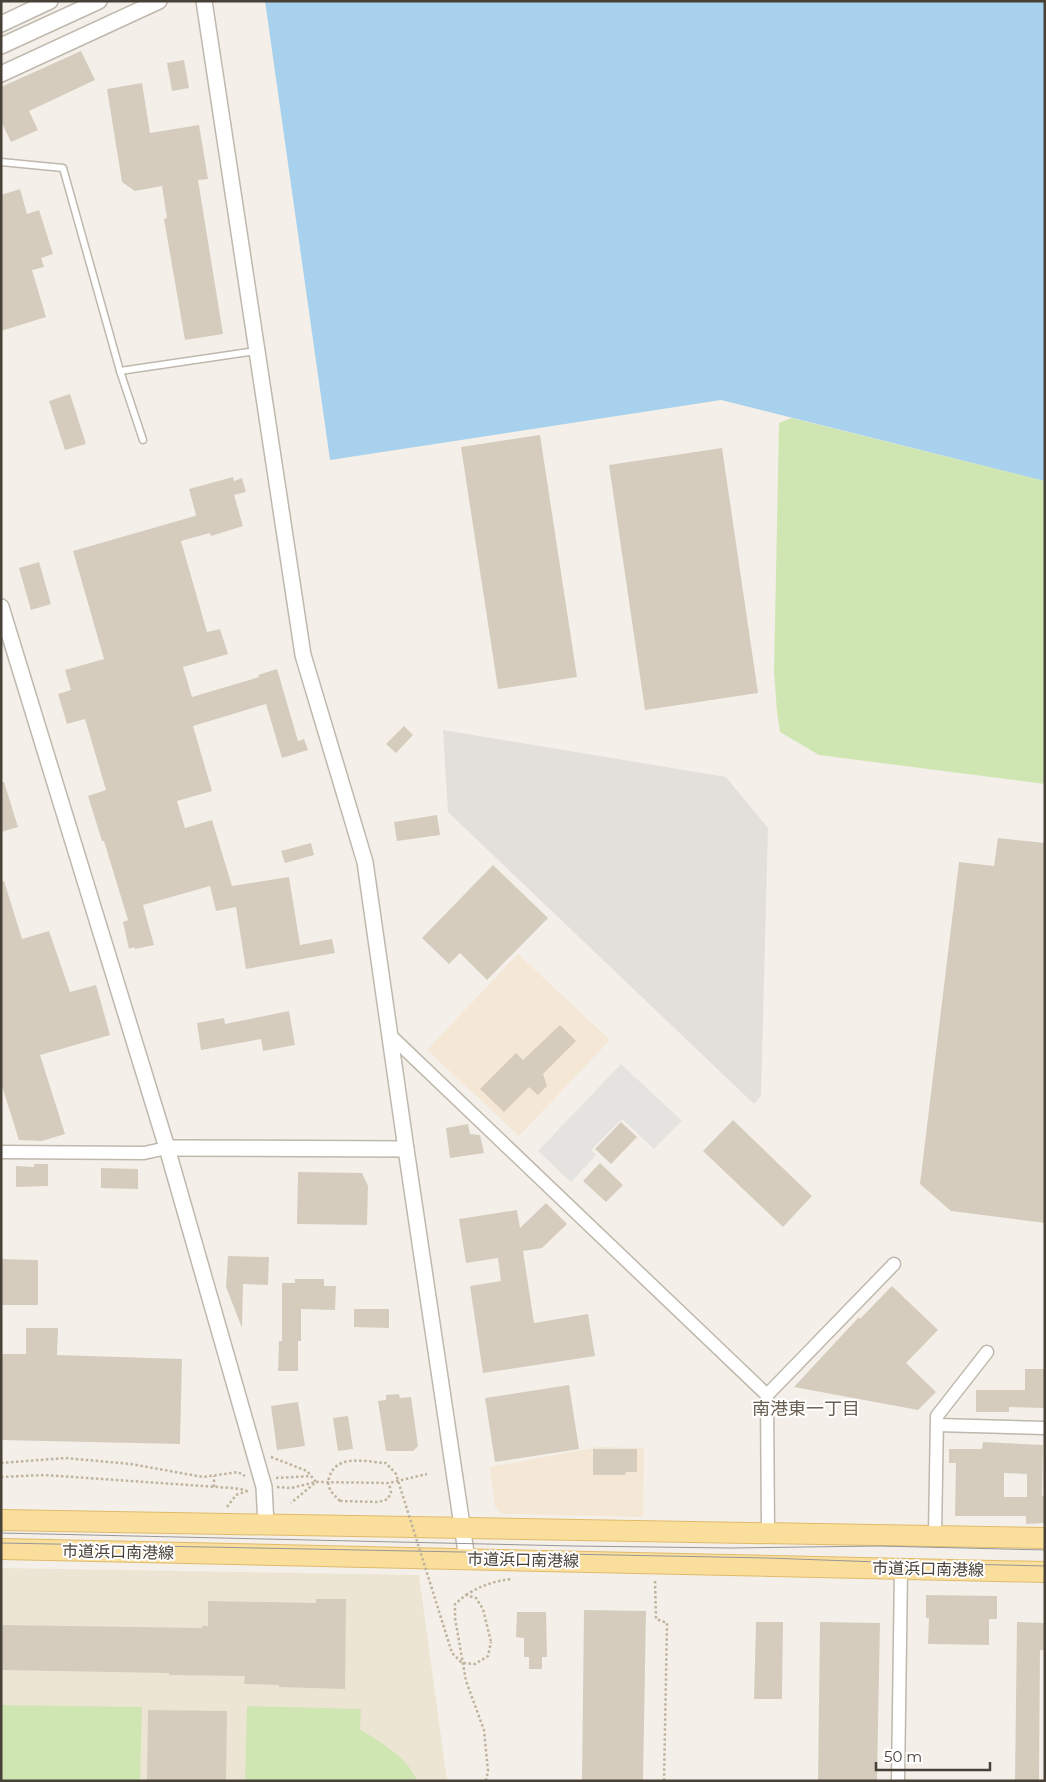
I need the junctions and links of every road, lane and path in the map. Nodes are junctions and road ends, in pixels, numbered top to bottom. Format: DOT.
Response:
graph roads {
  1 [pos="50,1"];
  2 [pos="99,1"];
  3 [pos="159,1"];
  4 [pos="204,1"];
  5 [pos="1,24"];
  6 [pos="1,46"];
  7 [pos="1,74"];
  8 [pos="1,162"];
  9 [pos="257,351"];
  10 [pos="120,371"];
  11 [pos="143,440"];
  12 [pos="1,607"];
  13 [pos="391,1036"];
  14 [pos="167,1148"];
  15 [pos="406,1149"];
  16 [pos="1,1152"];
  17 [pos="894,1264"];
  18 [pos="987,1352"];
  19 [pos="768,1395"];
  20 [pos="937,1425"];
  21 [pos="1045,1428"];
  22 [pos="271,1457"];
  23 [pos="1,1463"];
  24 [pos="427,1474"];
  25 [pos="214,1475"];
  26 [pos="311,1476"];
  27 [pos="1,1477"];
  28 [pos="270,1482"];
  29 [pos="316,1482"];
  30 [pos="389,1483"];
  31 [pos="214,1486"];
  32 [pos="247,1490"];
  33 [pos="236,1496"];
  34 [pos="291,1503"];
  35 [pos="1,1520"];
  36 [pos="266,1525"];
  37 [pos="462,1527"];
  38 [pos="768,1532"];
  39 [pos="935,1535"];
  40 [pos="1045,1538"];
  41 [pos="1,1549"];
  42 [pos="467,1559"];
  43 [pos="901,1568"];
  44 [pos="1045,1572"];
  45 [pos="655,1574"];
  46 [pos="486,1781"];
  47 [pos="664,1781"];
  48 [pos="898,1781"];
  1 -- 5 [label="street"];
  2 -- 6 [label="street"];
  3 -- 7 [label="street"];
  4 -- 9 [label="street"];
  8 -- 10 [label="lane"];
  9 -- 10 [label="lane"];
  9 -- 13 [label="street"];
  10 -- 11 [label="lane"];
  12 -- 14 [label="street"];
  13 -- 15 [label="street"];
  13 -- 19 [label="street"];
  14 -- 15 [label="street"];
  14 -- 16 [label="street"];
  14 -- 28 [label="street"];
  15 -- 37 [label="street"];
  17 -- 19 [label="street"];
  18 -- 20 [label="street"];
  19 -- 38 [label="street"];
  20 -- 21 [label="street"];
  20 -- 39 [label="street"];
  22 -- 26 [label="path"];
  23 -- 25 [label="path"];
  24 -- 30 [label="path"];
  25 -- 31 [label="path"];
  25 -- 32 [label="path"];
  26 -- 28 [label="path"];
  26 -- 29 [label="path"];
  27 -- 31 [label="path"];
  28 -- 29 [label="path"];
  28 -- 32 [label="path"];
  28 -- 36 [label="street"];
  29 -- 30 [label="path"];
  29 -- 34 [label="path"];
  30 -- 46 [label="path, bridge"];
  31 -- 32 [label="path"];
  32 -- 33 [label="path"];
  35 -- 36 [label="main road, 市道浜口南港線"];
  36 -- 37 [label="main road, 市道浜口南港線"];
  37 -- 38 [label="main road, 市道浜口南港線"];
  37 -- 42 [label="street"];
  38 -- 39 [label="main road, 市道浜口南港線"];
  39 -- 40 [label="main road, 市道浜口南港線"];
  41 -- 42 [label="main road, 市道浜口南港線"];
  42 -- 43 [label="main road, 市道浜口南港線"];
  43 -- 44 [label="main road, 市道浜口南港線"];
  43 -- 48 [label="street"];
  45 -- 47 [label="path"];
}
